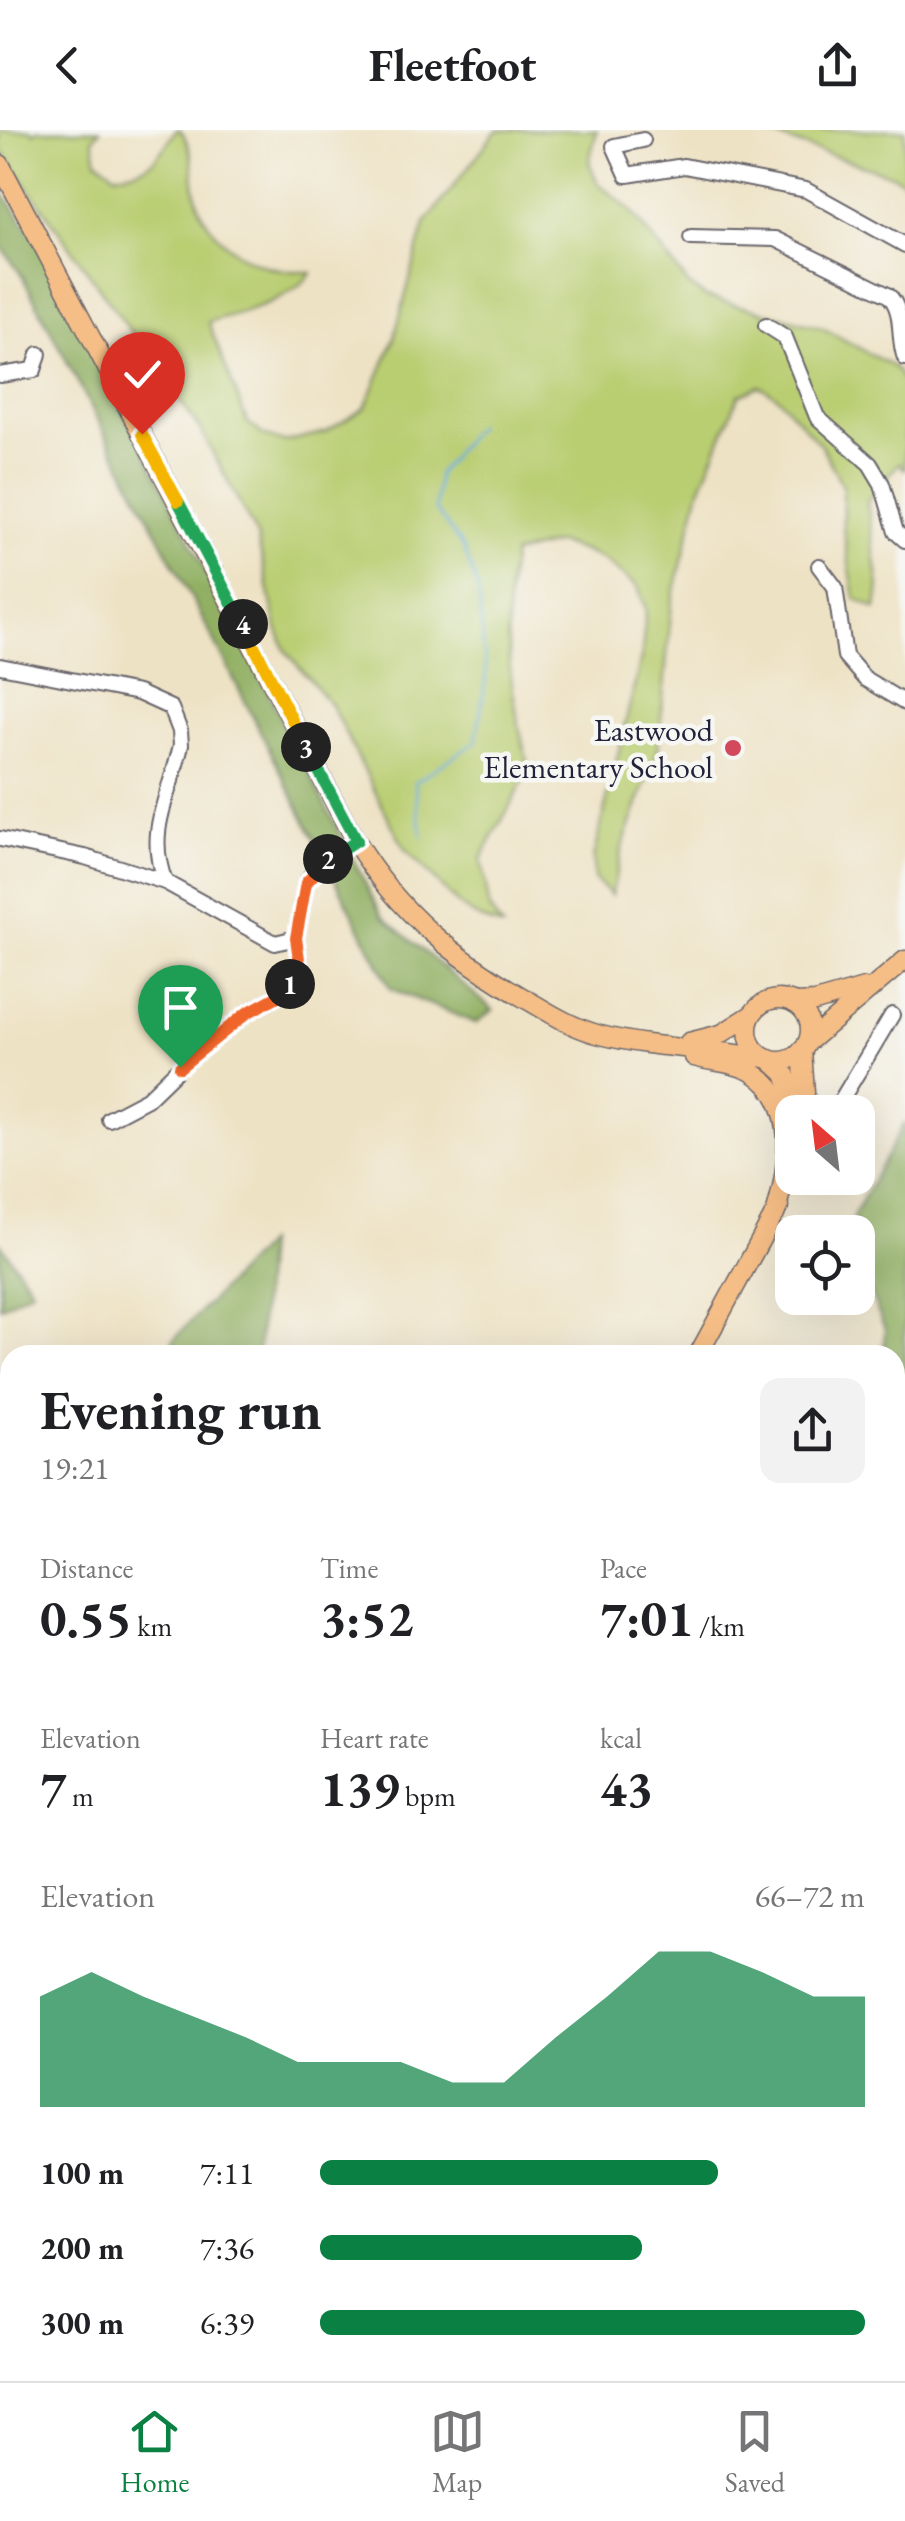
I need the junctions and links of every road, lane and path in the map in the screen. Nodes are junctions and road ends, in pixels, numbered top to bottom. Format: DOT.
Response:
graph roads {
  1 [pos="643,140"];
  2 [pos="0,164"];
  3 [pos="691,236"];
  4 [pos="905,245"];
  5 [pos="766,325"];
  6 [pos="902,328"];
  7 [pos="39,354"];
  8 [pos="905,358"];
  9 [pos="0,375"];
  10 [pos="905,540"];
  11 [pos="819,566"];
  12 [pos="0,666"];
  13 [pos="905,703"];
  14 [pos="0,840"];
  15 [pos="356,841"];
  16 [pos="165,882"];
  17 [pos="296,938"];
  18 [pos="905,960"];
  19 [pos="870,987"];
  20 [pos="794,1003"];
  21 [pos="752,1014"];
  22 [pos="892,1014"];
  23 [pos="804,1047"];
  24 [pos="670,1048"];
  25 [pos="767,1058"];
  26 [pos="793,1095"];
  27 [pos="804,1095"];
  28 [pos="844,1095"];
  29 [pos="109,1119"];
  30 [pos="785,1195"];
  31 [pos="775,1215"];
  32 [pos="704,1345"];
  1 -- 4 [label="street"];
  2 -- 15 [label="main road"];
  3 -- 6 [label="street"];
  5 -- 10 [label="street"];
  6 -- 8 [label="street"];
  7 -- 9 [label="street"];
  11 -- 13 [label="street"];
  12 -- 16 [label="street"];
  14 -- 16 [label="street"];
  15 -- 17 [label="street"];
  15 -- 24 [label="main road"];
  16 -- 17 [label="street"];
  17 -- 29 [label="street"];
  18 -- 19 [label="main road"];
  19 -- 20 [label="main road"];
  19 -- 23 [label="main road"];
  20 -- 21 [label="main road"];
  20 -- 23 [label="main road"];
  21 -- 24 [label="main road"];
  21 -- 25 [label="main road"];
  22 -- 28 [label="street"];
  23 -- 25 [label="main road"];
  23 -- 27 [label="main road"];
  24 -- 25 [label="main road"];
  24 -- 31 [label="main road"];
  25 -- 26 [label="main road"];
  30 -- 31 [label="main road"];
  31 -- 32 [label="main road"];
}
